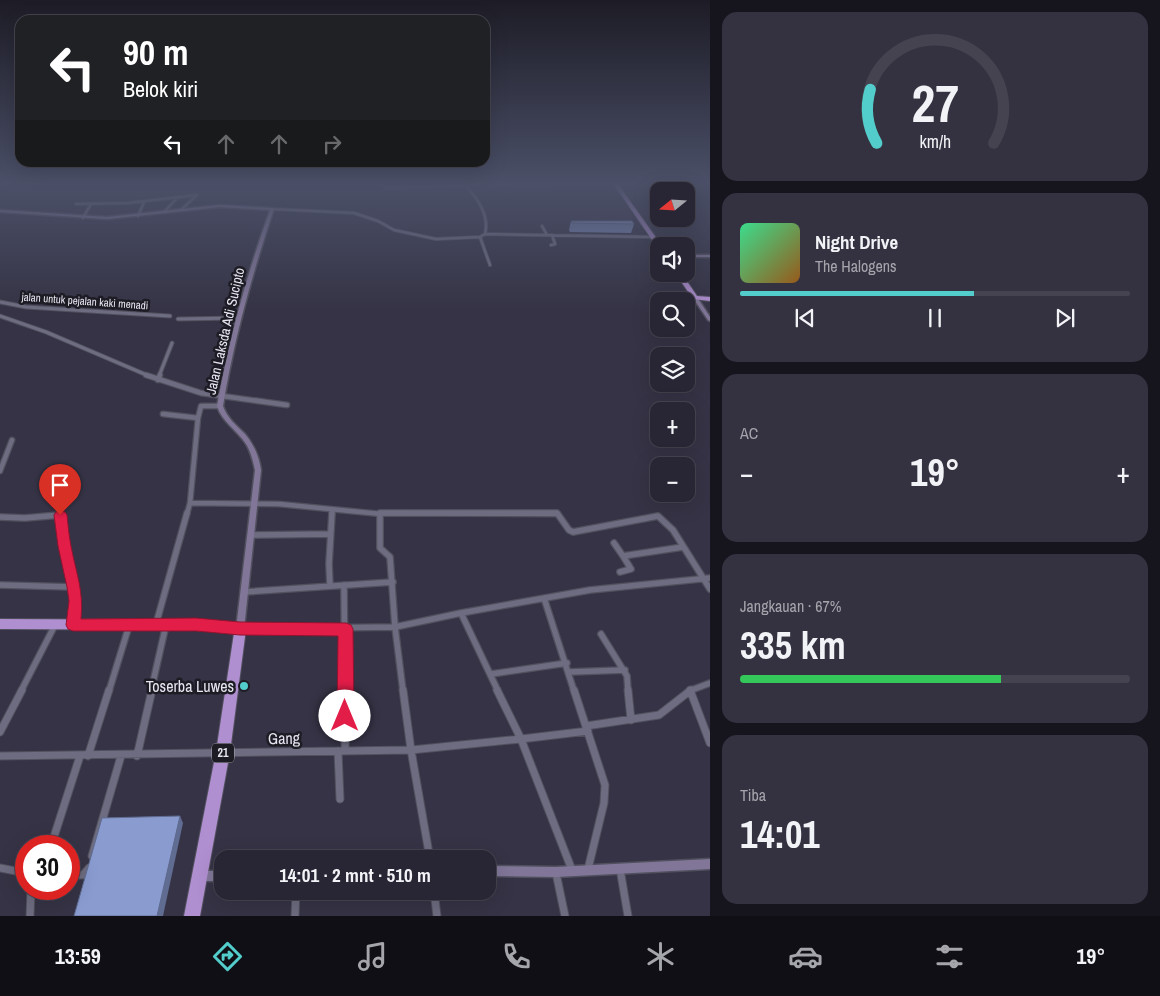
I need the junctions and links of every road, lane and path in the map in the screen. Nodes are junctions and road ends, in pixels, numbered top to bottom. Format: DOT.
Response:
graph roads {
  1 [pos="265,226"];
  2 [pos="386,226"];
  3 [pos="486,226"];
  4 [pos="542,226"];
  5 [pos="645,226"];
  6 [pos="485,234"];
  7 [pos="547,235"];
  8 [pos="552,235"];
  9 [pos="653,237"];
  10 [pos="480,238"];
  11 [pos="550,245"];
  12 [pos="695,256"];
  13 [pos="710,256"];
  14 [pos="490,265"];
  15 [pos="695,295"];
  16 [pos="695,298"];
  17 [pos="710,299"];
  18 [pos="0,302"];
  19 [pos="0,316"];
  20 [pos="170,316"];
  21 [pos="238,318"];
  22 [pos="178,319"];
  23 [pos="710,320"];
  24 [pos="172,343"];
  25 [pos="158,380"];
  26 [pos="201,393"];
  27 [pos="222,396"];
  28 [pos="287,405"];
  29 [pos="201,406"];
  30 [pos="220,406"];
  31 [pos="163,414"];
  32 [pos="198,418"];
  33 [pos="12,440"];
  34 [pos="0,471"];
  35 [pos="190,503"];
  36 [pos="255,503"];
  37 [pos="332,510"];
  38 [pos="381,513"];
  39 [pos="0,517"];
  40 [pos="330,534"];
  41 [pos="251,535"];
  42 [pos="614,543"];
  43 [pos="683,547"];
  44 [pos="623,556"];
  45 [pos="620,572"];
  46 [pos="701,578"];
  47 [pos="710,578"];
  48 [pos="392,582"];
  49 [pos="0,585"];
  50 [pos="344,585"];
  51 [pos="330,586"];
  52 [pos="74,587"];
  53 [pos="710,589"];
  54 [pos="244,592"];
  55 [pos="544,598"];
  56 [pos="461,613"];
  57 [pos="0,624"];
  58 [pos="55,625"];
  59 [pos="73,625"];
  60 [pos="130,625"];
  61 [pos="161,625"];
  62 [pos="395,627"];
  63 [pos="240,629"];
  64 [pos="346,629"];
  65 [pos="601,634"];
  66 [pos="567,663"];
  67 [pos="625,670"];
  68 [pos="569,672"];
  69 [pos="491,674"];
  70 [pos="710,682"];
  71 [pos="690,690"];
  72 [pos="631,720"];
  73 [pos="587,728"];
  74 [pos="0,732"];
  75 [pos="521,739"];
  76 [pos="710,743"];
  77 [pos="411,750"];
  78 [pos="342,751"];
  79 [pos="223,752"];
  80 [pos="0,756"];
  81 [pos="84,756"];
  82 [pos="121,756"];
  83 [pos="137,756"];
  84 [pos="340,799"];
  85 [pos="55,835"];
  86 [pos="428,850"];
  87 [pos="710,864"];
  88 [pos="620,868"];
  89 [pos="1,869"];
  90 [pos="588,869"];
  91 [pos="572,870"];
  92 [pos="15,871"];
  93 [pos="496,871"];
  94 [pos="556,872"];
  95 [pos="80,875"];
  96 [pos="199,876"];
  97 [pos="214,876"];
  98 [pos="31,900"];
  99 [pos="296,900"];
  100 [pos="435,900"];
  101 [pos="30,916"];
  102 [pos="192,916"];
  103 [pos="295,916"];
  104 [pos="437,916"];
  105 [pos="565,916"];
  106 [pos="628,916"];
  1 -- 21 [label="street, Jalan Laksda Adi Sucipto"];
  2 -- 10 [label="street"];
  3 -- 6 [label="street"];
  4 -- 7 [label="street"];
  5 -- 9 [label="highway"];
  6 -- 7 [label="street"];
  6 -- 10 [label="street"];
  7 -- 8 [label="street"];
  8 -- 9 [label="street"];
  8 -- 11 [label="street"];
  10 -- 14 [label="street"];
  12 -- 13 [label="street"];
  15 -- 17 [label="highway"];
  16 -- 23 [label="street"];
  18 -- 20 [label="street, jalan untuk pejalan kaki menadi"];
  19 -- 25 [label="street"];
  21 -- 22 [label="street"];
  21 -- 27 [label="street, Jalan Laksda Adi Sucipto"];
  24 -- 25 [label="street"];
  25 -- 26 [label="street"];
  26 -- 27 [label="street"];
  26 -- 29 [label="street"];
  27 -- 28 [label="street"];
  27 -- 30 [label="street, Jalan Laksda Adi Sucipto"];
  29 -- 30 [label="street"];
  29 -- 32 [label="street"];
  30 -- 36 [label="street, Jalan Laksda Adi Sucipto"];
  31 -- 32 [label="street"];
  32 -- 35 [label="street"];
  33 -- 34 [label="street"];
  35 -- 36 [label="street"];
  35 -- 61 [label="street"];
  36 -- 37 [label="street"];
  36 -- 41 [label="street, Jalan Laksda Adi Sucipto"];
  37 -- 38 [label="street"];
  37 -- 40 [label="street"];
  38 -- 43 [label="street"];
  38 -- 48 [label="street"];
  39 -- 52 [label="street"];
  40 -- 41 [label="street"];
  40 -- 51 [label="street"];
  41 -- 54 [label="street, Jalan Laksda Adi Sucipto"];
  42 -- 44 [label="street"];
  43 -- 44 [label="street"];
  43 -- 46 [label="street"];
  44 -- 45 [label="street"];
  46 -- 47 [label="street"];
  46 -- 53 [label="street"];
  46 -- 55 [label="street"];
  48 -- 50 [label="street"];
  48 -- 62 [label="street"];
  49 -- 52 [label="street"];
  50 -- 51 [label="street"];
  50 -- 64 [label="street"];
  51 -- 54 [label="street"];
  52 -- 59 [label="street"];
  54 -- 63 [label="street, Jalan Laksda Adi Sucipto"];
  55 -- 56 [label="street"];
  55 -- 66 [label="street"];
  56 -- 62 [label="street"];
  56 -- 69 [label="street"];
  57 -- 58 [label="highway"];
  58 -- 59 [label="highway"];
  58 -- 74 [label="street"];
  59 -- 60 [label="highway"];
  60 -- 61 [label="highway"];
  60 -- 81 [label="street"];
  61 -- 63 [label="highway"];
  61 -- 83 [label="street"];
  62 -- 64 [label="street"];
  62 -- 77 [label="street"];
  63 -- 64 [label="street"];
  63 -- 79 [label="highway, 21"];
  64 -- 78 [label="street"];
  65 -- 67 [label="street"];
  66 -- 68 [label="street"];
  66 -- 69 [label="street"];
  67 -- 68 [label="street"];
  67 -- 72 [label="street"];
  68 -- 73 [label="street"];
  69 -- 75 [label="street"];
  70 -- 71 [label="street, Gang"];
  71 -- 72 [label="street, Gang"];
  71 -- 76 [label="street"];
  72 -- 73 [label="street, Gang"];
  73 -- 75 [label="street, Gang"];
  73 -- 90 [label="street"];
  75 -- 77 [label="street, Gang"];
  75 -- 91 [label="street"];
  77 -- 78 [label="street, Gang"];
  77 -- 86 [label="street"];
  78 -- 79 [label="street, Gang"];
  78 -- 84 [label="street"];
  79 -- 83 [label="street, Gang"];
  79 -- 96 [label="highway, 21"];
  80 -- 81 [label="street, Gang"];
  81 -- 82 [label="street, Gang"];
  81 -- 85 [label="street"];
  82 -- 83 [label="street, Gang"];
  82 -- 95 [label="street"];
  87 -- 88 [label="street"];
  88 -- 90 [label="street"];
  88 -- 106 [label="street"];
  89 -- 92 [label="street"];
  90 -- 91 [label="street"];
  91 -- 94 [label="street"];
  93 -- 94 [label="street"];
  94 -- 105 [label="street"];
  96 -- 97 [label="main road"];
  96 -- 102 [label="highway, 21"];
  98 -- 101 [label="street"];
  99 -- 103 [label="street"];
  100 -- 104 [label="street"];
}
